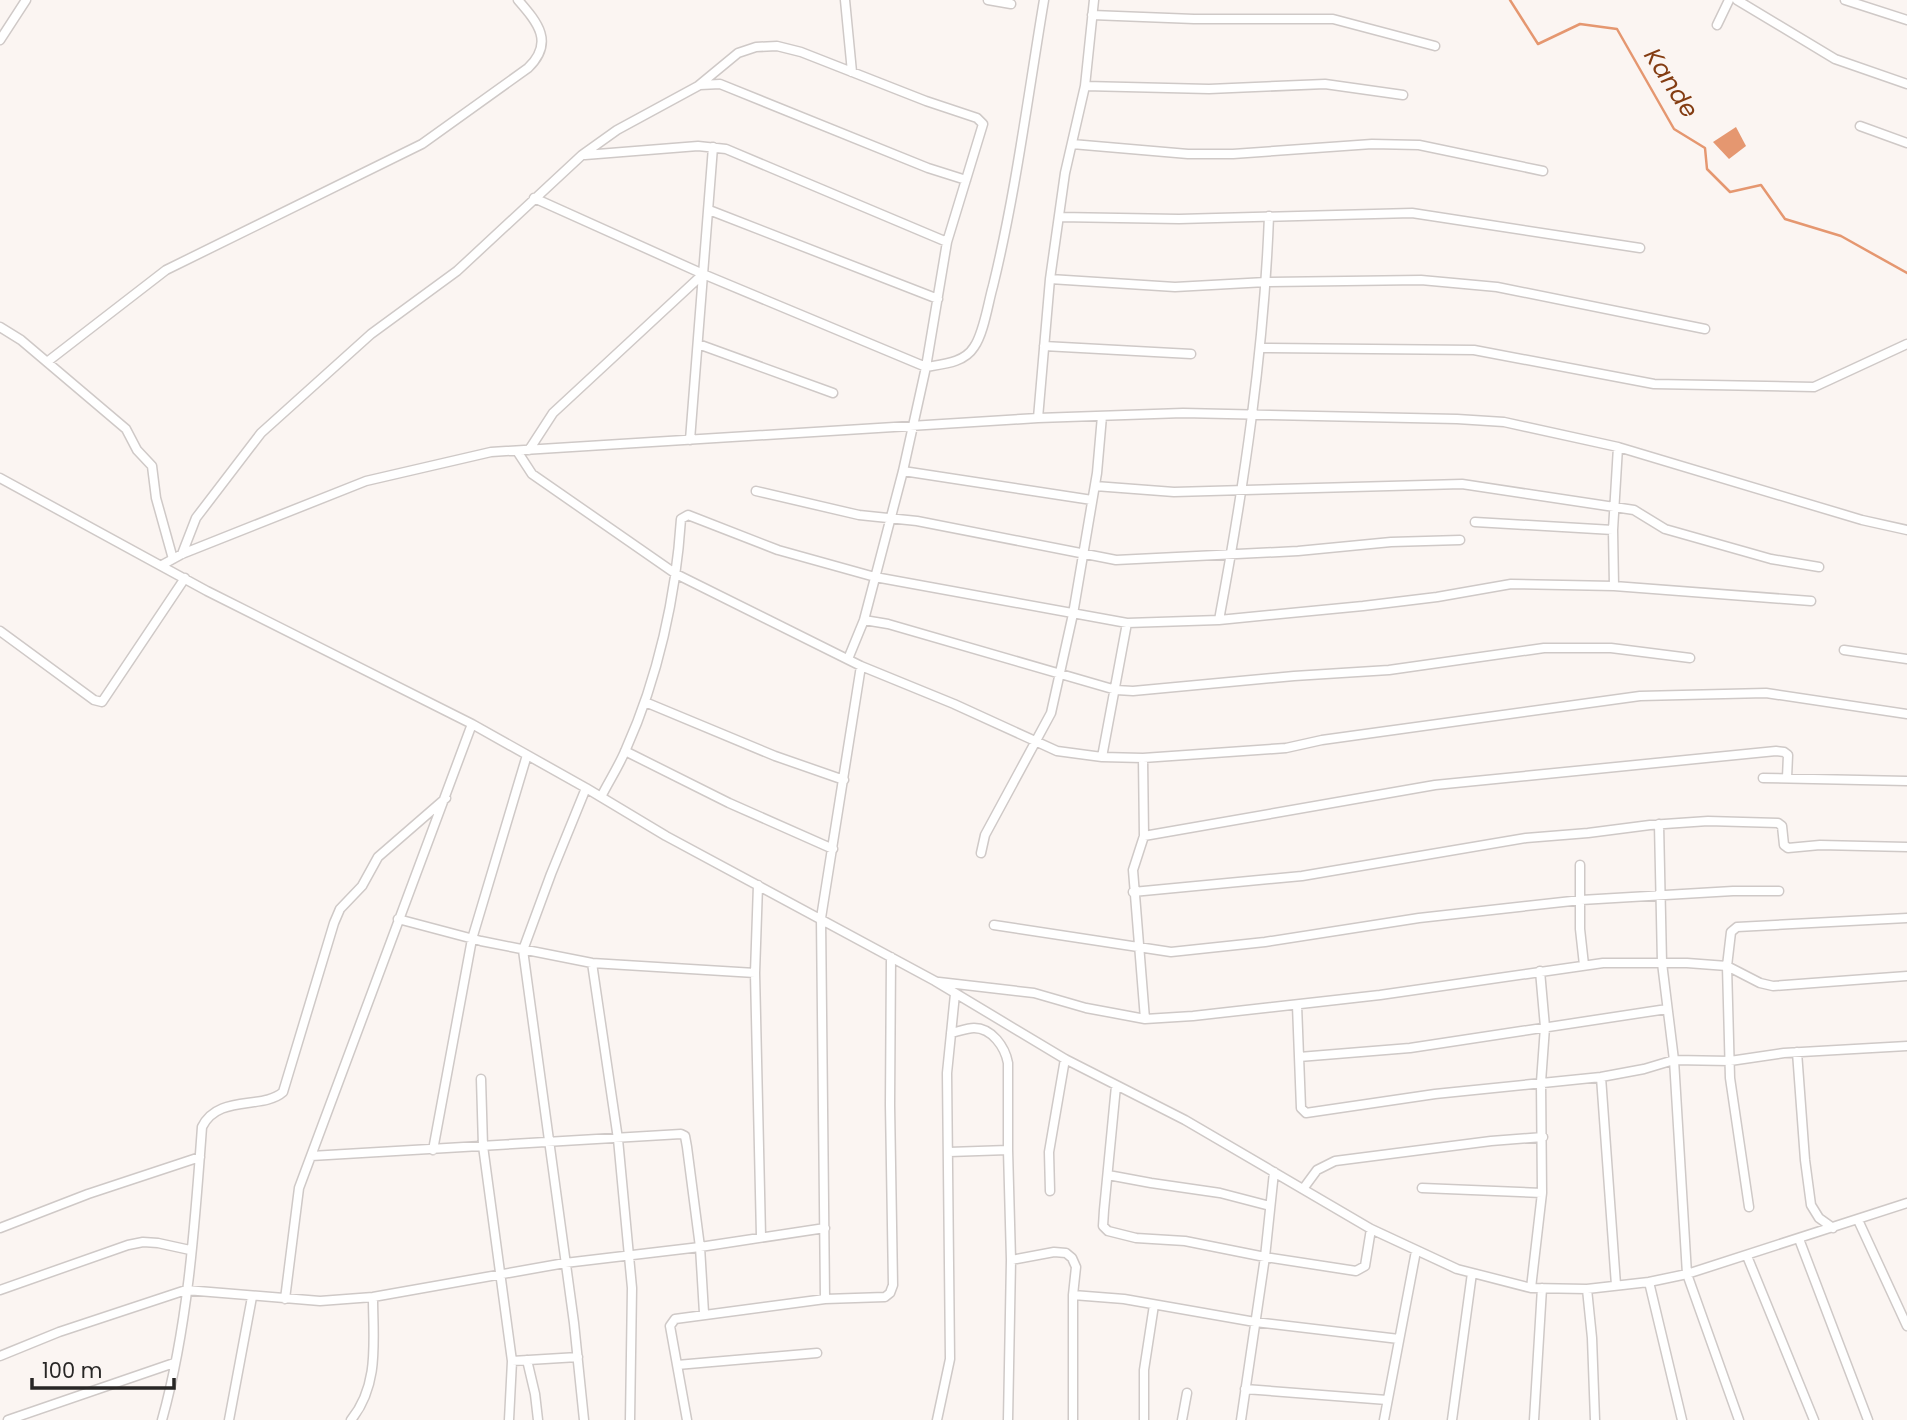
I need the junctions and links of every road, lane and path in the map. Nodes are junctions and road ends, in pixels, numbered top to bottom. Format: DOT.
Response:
graph roads {
  1 [pos="26,0"];
  2 [pos="518,0"];
  3 [pos="845,0"];
  4 [pos="988,0"];
  5 [pos="1044,0"];
  6 [pos="1094,0"];
  7 [pos="1729,0"];
  8 [pos="1737,0"];
  9 [pos="1845,0"];
  10 [pos="1011,4"];
  11 [pos="1092,15"];
  12 [pos="1907,20"];
  13 [pos="1717,25"];
  14 [pos="0,40"];
  15 [pos="1435,46"];
  16 [pos="852,72"];
  17 [pos="1907,84"];
  18 [pos="698,86"];
  19 [pos="1085,86"];
  20 [pos="1403,95"];
  21 [pos="1860,126"];
  22 [pos="1072,144"];
  23 [pos="1907,144"];
  24 [pos="713,148"];
  25 [pos="582,155"];
  26 [pos="1543,171"];
  27 [pos="966,180"];
  28 [pos="534,198"];
  29 [pos="709,210"];
  30 [pos="1269,216"];
  31 [pos="1059,217"];
  32 [pos="947,243"];
  33 [pos="1640,248"];
  34 [pos="704,274"];
  35 [pos="1051,279"];
  36 [pos="1266,282"];
  37 [pos="938,299"];
  38 [pos="0,327"];
  39 [pos="1705,329"];
  40 [pos="698,344"];
  41 [pos="1907,344"];
  42 [pos="1044,346"];
  43 [pos="1261,348"];
  44 [pos="1191,354"];
  45 [pos="47,362"];
  46 [pos="926,367"];
  47 [pos="832,393"];
  48 [pos="1252,414"];
  49 [pos="1102,416"];
  50 [pos="1038,418"];
  51 [pos="914,427"];
  52 [pos="690,440"];
  53 [pos="1618,447"];
  54 [pos="529,450"];
  55 [pos="517,451"];
  56 [pos="903,471"];
  57 [pos="0,478"];
  58 [pos="1095,486"];
  59 [pos="1240,490"];
  60 [pos="755,491"];
  61 [pos="1092,500"];
  62 [pos="1614,506"];
  63 [pos="891,517"];
  64 [pos="1475,522"];
  65 [pos="1612,530"];
  66 [pos="1907,530"];
  67 [pos="1460,540"];
  68 [pos="1083,552"];
  69 [pos="182,554"];
  70 [pos="1232,554"];
  71 [pos="173,559"];
  72 [pos="162,565"];
  73 [pos="1819,567"];
  74 [pos="676,574"];
  75 [pos="875,577"];
  76 [pos="185,578"];
  77 [pos="1614,586"];
  78 [pos="1811,601"];
  79 [pos="1073,614"];
  80 [pos="864,620"];
  81 [pos="1219,620"];
  82 [pos="1127,623"];
  83 [pos="0,631"];
  84 [pos="1844,650"];
  85 [pos="848,659"];
  86 [pos="1690,659"];
  87 [pos="1907,659"];
  88 [pos="861,666"];
  89 [pos="1060,675"];
  90 [pos="1116,690"];
  91 [pos="645,702"];
  92 [pos="1907,714"];
  93 [pos="472,724"];
  94 [pos="1038,741"];
  95 [pos="625,751"];
  96 [pos="527,755"];
  97 [pos="1102,757"];
  98 [pos="1143,758"];
  99 [pos="1763,778"];
  100 [pos="1787,778"];
  101 [pos="844,780"];
  102 [pos="1907,781"];
  103 [pos="586,788"];
  104 [pos="601,797"];
  105 [pos="446,798"];
  106 [pos="1659,824"];
  107 [pos="1144,836"];
  108 [pos="1907,847"];
  109 [pos="833,849"];
  110 [pos="981,853"];
  111 [pos="1580,864"];
  112 [pos="758,885"];
  113 [pos="1133,891"];
  114 [pos="1779,891"];
  115 [pos="1661,895"];
  116 [pos="1581,900"];
  117 [pos="821,918"];
  118 [pos="1907,918"];
  119 [pos="398,919"];
  120 [pos="994,925"];
  121 [pos="472,939"];
  122 [pos="1138,948"];
  123 [pos="523,950"];
  124 [pos="891,957"];
  125 [pos="592,963"];
  126 [pos="1662,963"];
  127 [pos="1584,965"];
  128 [pos="1727,966"];
  129 [pos="1540,971"];
  130 [pos="755,973"];
  131 [pos="1907,976"];
  132 [pos="935,981"];
  133 [pos="955,994"];
  134 [pos="1297,1004"];
  135 [pos="1667,1009"];
  136 [pos="1145,1019"];
  137 [pos="1545,1027"];
  138 [pos="951,1033"];
  139 [pos="1907,1046"];
  140 [pos="1797,1052"];
  141 [pos="1300,1057"];
  142 [pos="1065,1059"];
  143 [pos="1674,1060"];
  144 [pos="1730,1061"];
  145 [pos="1601,1077"];
  146 [pos="481,1079"];
  147 [pos="1542,1082"];
  148 [pos="1116,1086"];
  149 [pos="1543,1137"];
  150 [pos="618,1139"];
  151 [pos="549,1142"];
  152 [pos="483,1146"];
  153 [pos="433,1150"];
  154 [pos="1008,1150"];
  155 [pos="949,1152"];
  156 [pos="311,1156"];
  157 [pos="200,1157"];
  158 [pos="1274,1172"];
  159 [pos="1108,1175"];
  160 [pos="1422,1188"];
  161 [pos="1303,1189"];
  162 [pos="1050,1191"];
  163 [pos="1542,1193"];
  164 [pos="1907,1203"];
  165 [pos="1270,1206"];
  166 [pos="1749,1207"];
  167 [pos="1858,1220"];
  168 [pos="0,1228"];
  169 [pos="825,1228"];
  170 [pos="1833,1228"];
  171 [pos="1371,1229"];
  172 [pos="761,1236"];
  173 [pos="1799,1239"];
  174 [pos="700,1247"];
  175 [pos="190,1250"];
  176 [pos="1416,1251"];
  177 [pos="628,1254"];
  178 [pos="1747,1256"];
  179 [pos="1265,1257"];
  180 [pos="1011,1261"];
  181 [pos="565,1263"];
  182 [pos="500,1273"];
  183 [pos="1472,1273"];
  184 [pos="1687,1274"];
  185 [pos="1648,1282"];
  186 [pos="1616,1285"];
  187 [pos="1531,1288"];
  188 [pos="1542,1288"];
  189 [pos="1587,1289"];
  190 [pos="0,1290"];
  191 [pos="186,1290"];
  192 [pos="1073,1295"];
  193 [pos="253,1297"];
  194 [pos="373,1297"];
  195 [pos="285,1299"];
  196 [pos="825,1299"];
  197 [pos="1153,1305"];
  198 [pos="704,1313"];
  199 [pos="1255,1322"];
  200 [pos="1907,1326"];
  201 [pos="1399,1339"];
  202 [pos="817,1353"];
  203 [pos="0,1356"];
  204 [pos="578,1357"];
  205 [pos="527,1360"];
  206 [pos="512,1362"];
  207 [pos="174,1363"];
  208 [pos="677,1365"];
  209 [pos="1245,1389"];
  210 [pos="1187,1393"];
  211 [pos="1387,1400"];
  212 [pos="8,1420"];
  213 [pos="162,1420"];
  214 [pos="229,1420"];
  215 [pos="351,1420"];
  216 [pos="509,1420"];
  217 [pos="538,1420"];
  218 [pos="584,1420"];
  219 [pos="630,1420"];
  220 [pos="687,1420"];
  221 [pos="937,1420"];
  222 [pos="1008,1420"];
  223 [pos="1073,1420"];
  224 [pos="1144,1420"];
  225 [pos="1182,1420"];
  226 [pos="1241,1420"];
  227 [pos="1384,1420"];
  228 [pos="1452,1420"];
  229 [pos="1534,1420"];
  230 [pos="1595,1420"];
  231 [pos="1682,1420"];
  232 [pos="1739,1420"];
  233 [pos="1814,1420"];
  234 [pos="1868,1420"];
  1 -- 14 [label="street"];
  2 -- 45 [label="street"];
  3 -- 16 [label="street"];
  4 -- 10 [label="street"];
  5 -- 46 [label="street"];
  6 -- 11 [label="street"];
  7 -- 13 [label="street"];
  8 -- 17 [label="street"];
  9 -- 12 [label="street"];
  11 -- 15 [label="street"];
  11 -- 19 [label="street"];
  16 -- 18 [label="street"];
  16 -- 27 [label="street"];
  18 -- 25 [label="street"];
  18 -- 27 [label="street"];
  19 -- 20 [label="street"];
  19 -- 22 [label="street"];
  21 -- 23 [label="street"];
  22 -- 26 [label="street"];
  22 -- 31 [label="street"];
  24 -- 25 [label="street"];
  24 -- 29 [label="street"];
  24 -- 32 [label="street"];
  25 -- 28 [label="street"];
  27 -- 32 [label="street"];
  28 -- 34 [label="street"];
  28 -- 69 [label="street"];
  29 -- 34 [label="street"];
  29 -- 37 [label="street"];
  30 -- 31 [label="street"];
  30 -- 33 [label="street"];
  30 -- 36 [label="street"];
  31 -- 35 [label="street"];
  32 -- 37 [label="street"];
  34 -- 40 [label="street"];
  34 -- 46 [label="street"];
  34 -- 54 [label="street"];
  35 -- 36 [label="street"];
  35 -- 42 [label="street"];
  36 -- 39 [label="street"];
  36 -- 43 [label="street"];
  37 -- 46 [label="street"];
  38 -- 45 [label="street"];
  40 -- 47 [label="street"];
  40 -- 52 [label="street"];
  41 -- 43 [label="street"];
  42 -- 44 [label="street"];
  42 -- 50 [label="street"];
  43 -- 48 [label="street"];
  45 -- 71 [label="street"];
  46 -- 51 [label="street"];
  48 -- 49 [label="street"];
  48 -- 53 [label="street"];
  48 -- 59 [label="street"];
  49 -- 50 [label="street"];
  49 -- 58 [label="street"];
  50 -- 51 [label="street"];
  51 -- 52 [label="street"];
  51 -- 56 [label="street"];
  52 -- 54 [label="street"];
  53 -- 62 [label="street"];
  53 -- 66 [label="street"];
  54 -- 55 [label="street"];
  55 -- 69 [label="street"];
  55 -- 74 [label="street"];
  56 -- 61 [label="street"];
  56 -- 63 [label="street"];
  57 -- 72 [label="street"];
  58 -- 59 [label="street"];
  58 -- 61 [label="street"];
  59 -- 62 [label="street"];
  59 -- 70 [label="street"];
  60 -- 63 [label="street"];
  61 -- 68 [label="street"];
  62 -- 65 [label="street"];
  62 -- 73 [label="street"];
  63 -- 68 [label="street"];
  63 -- 75 [label="street"];
  64 -- 65 [label="street"];
  65 -- 77 [label="street"];
  67 -- 70 [label="street"];
  68 -- 70 [label="street"];
  68 -- 79 [label="street"];
  69 -- 71 [label="street"];
  70 -- 81 [label="street"];
  71 -- 72 [label="street"];
  72 -- 76 [label="street"];
  74 -- 75 [label="street"];
  74 -- 85 [label="street"];
  74 -- 91 [label="street"];
  75 -- 79 [label="street"];
  75 -- 80 [label="street"];
  76 -- 83 [label="street"];
  76 -- 93 [label="street"];
  77 -- 78 [label="street"];
  77 -- 81 [label="street"];
  79 -- 82 [label="street"];
  79 -- 89 [label="street"];
  80 -- 85 [label="street"];
  80 -- 89 [label="street"];
  81 -- 82 [label="street"];
  82 -- 90 [label="street"];
  84 -- 87 [label="street"];
  85 -- 88 [label="street"];
  86 -- 90 [label="street"];
  88 -- 94 [label="street"];
  88 -- 101 [label="street"];
  89 -- 90 [label="street"];
  89 -- 94 [label="street"];
  90 -- 97 [label="street"];
  91 -- 95 [label="street"];
  91 -- 101 [label="street"];
  92 -- 98 [label="street"];
  93 -- 96 [label="street"];
  93 -- 105 [label="street"];
  94 -- 97 [label="street"];
  94 -- 110 [label="street"];
  95 -- 104 [label="street"];
  95 -- 109 [label="street"];
  96 -- 103 [label="street"];
  96 -- 121 [label="street"];
  97 -- 98 [label="street"];
  98 -- 107 [label="street"];
  99 -- 100 [label="street"];
  100 -- 102 [label="street"];
  100 -- 107 [label="street"];
  101 -- 109 [label="street"];
  103 -- 104 [label="street"];
  103 -- 123 [label="street"];
  104 -- 112 [label="street"];
  105 -- 119 [label="street"];
  105 -- 157 [label="street"];
  106 -- 108 [label="street"];
  106 -- 113 [label="street"];
  106 -- 115 [label="street"];
  107 -- 113 [label="street"];
  109 -- 117 [label="street"];
  111 -- 116 [label="street"];
  112 -- 117 [label="street"];
  112 -- 130 [label="street"];
  113 -- 122 [label="street"];
  114 -- 115 [label="street"];
  115 -- 116 [label="street"];
  115 -- 126 [label="street"];
  116 -- 122 [label="street"];
  116 -- 127 [label="street"];
  117 -- 124 [label="street"];
  117 -- 169 [label="street"];
  118 -- 128 [label="street"];
  119 -- 121 [label="street"];
  119 -- 156 [label="street"];
  120 -- 122 [label="street"];
  121 -- 123 [label="street"];
  121 -- 153 [label="street"];
  122 -- 136 [label="street"];
  123 -- 125 [label="street"];
  123 -- 151 [label="street"];
  124 -- 132 [label="street"];
  124 -- 196 [label="street"];
  125 -- 130 [label="street"];
  125 -- 150 [label="street"];
  126 -- 127 [label="street"];
  126 -- 128 [label="street"];
  126 -- 135 [label="street"];
  127 -- 129 [label="street"];
  128 -- 131 [label="street"];
  128 -- 144 [label="street"];
  129 -- 134 [label="street"];
  129 -- 137 [label="street"];
  130 -- 172 [label="street"];
  132 -- 133 [label="street"];
  132 -- 136 [label="street"];
  133 -- 138 [label="street"];
  133 -- 142 [label="street"];
  134 -- 136 [label="street"];
  134 -- 141 [label="street"];
  135 -- 137 [label="street"];
  135 -- 143 [label="street"];
  137 -- 141 [label="street"];
  137 -- 147 [label="street"];
  138 -- 154 [label="street"];
  138 -- 155 [label="street"];
  139 -- 140 [label="street"];
  140 -- 144 [label="street"];
  140 -- 170 [label="street"];
  141 -- 147 [label="street"];
  142 -- 148 [label="street"];
  142 -- 162 [label="street"];
  143 -- 144 [label="street"];
  143 -- 145 [label="street"];
  143 -- 184 [label="street"];
  144 -- 166 [label="street"];
  145 -- 147 [label="street"];
  145 -- 186 [label="street"];
  146 -- 152 [label="street"];
  147 -- 149 [label="street"];
  148 -- 158 [label="street"];
  148 -- 159 [label="street"];
  149 -- 161 [label="street"];
  149 -- 163 [label="street"];
  150 -- 151 [label="street"];
  150 -- 174 [label="street"];
  150 -- 177 [label="street"];
  151 -- 152 [label="street"];
  151 -- 181 [label="street"];
  152 -- 153 [label="street"];
  152 -- 182 [label="street"];
  153 -- 156 [label="street"];
  154 -- 155 [label="street"];
  154 -- 180 [label="street"];
  155 -- 221 [label="street"];
  156 -- 195 [label="street"];
  157 -- 168 [label="street"];
  157 -- 175 [label="street"];
  158 -- 161 [label="street"];
  158 -- 165 [label="street"];
  159 -- 165 [label="street"];
  159 -- 179 [label="street"];
  160 -- 163 [label="street"];
  161 -- 171 [label="street"];
  163 -- 187 [label="street"];
  164 -- 167 [label="street"];
  165 -- 179 [label="street"];
  167 -- 170 [label="street"];
  167 -- 200 [label="street"];
  169 -- 172 [label="street"];
  169 -- 196 [label="street"];
  170 -- 173 [label="street"];
  171 -- 176 [label="street"];
  171 -- 179 [label="street"];
  172 -- 174 [label="street"];
  173 -- 178 [label="street"];
  173 -- 234 [label="street"];
  174 -- 177 [label="street"];
  174 -- 198 [label="street"];
  175 -- 190 [label="street"];
  175 -- 191 [label="street"];
  176 -- 183 [label="street"];
  176 -- 201 [label="street"];
  177 -- 181 [label="street"];
  177 -- 219 [label="street"];
  178 -- 184 [label="street"];
  178 -- 233 [label="street"];
  179 -- 199 [label="street"];
  180 -- 192 [label="street"];
  180 -- 222 [label="street"];
  181 -- 182 [label="street"];
  181 -- 204 [label="street"];
  182 -- 194 [label="street"];
  182 -- 206 [label="street"];
  183 -- 187 [label="street"];
  183 -- 228 [label="street"];
  184 -- 185 [label="street"];
  184 -- 232 [label="street"];
  185 -- 186 [label="street"];
  185 -- 231 [label="street"];
  186 -- 189 [label="street"];
  187 -- 188 [label="street"];
  188 -- 189 [label="street"];
  188 -- 229 [label="street"];
  189 -- 230 [label="street"];
  191 -- 193 [label="street"];
  191 -- 203 [label="street"];
  191 -- 207 [label="street"];
  192 -- 197 [label="street"];
  192 -- 223 [label="street"];
  193 -- 195 [label="street"];
  193 -- 214 [label="street"];
  194 -- 195 [label="street"];
  194 -- 215 [label="street"];
  196 -- 198 [label="street"];
  197 -- 199 [label="street"];
  197 -- 224 [label="street"];
  198 -- 208 [label="street"];
  199 -- 201 [label="street"];
  199 -- 209 [label="street"];
  201 -- 211 [label="street"];
  202 -- 208 [label="street"];
  204 -- 205 [label="street"];
  204 -- 218 [label="street"];
  205 -- 206 [label="street"];
  205 -- 217 [label="street"];
  206 -- 216 [label="street"];
  207 -- 212 [label="street"];
  207 -- 213 [label="street"];
  208 -- 220 [label="street"];
  209 -- 211 [label="street"];
  209 -- 226 [label="street"];
  210 -- 225 [label="street"];
  211 -- 227 [label="street"];
}
